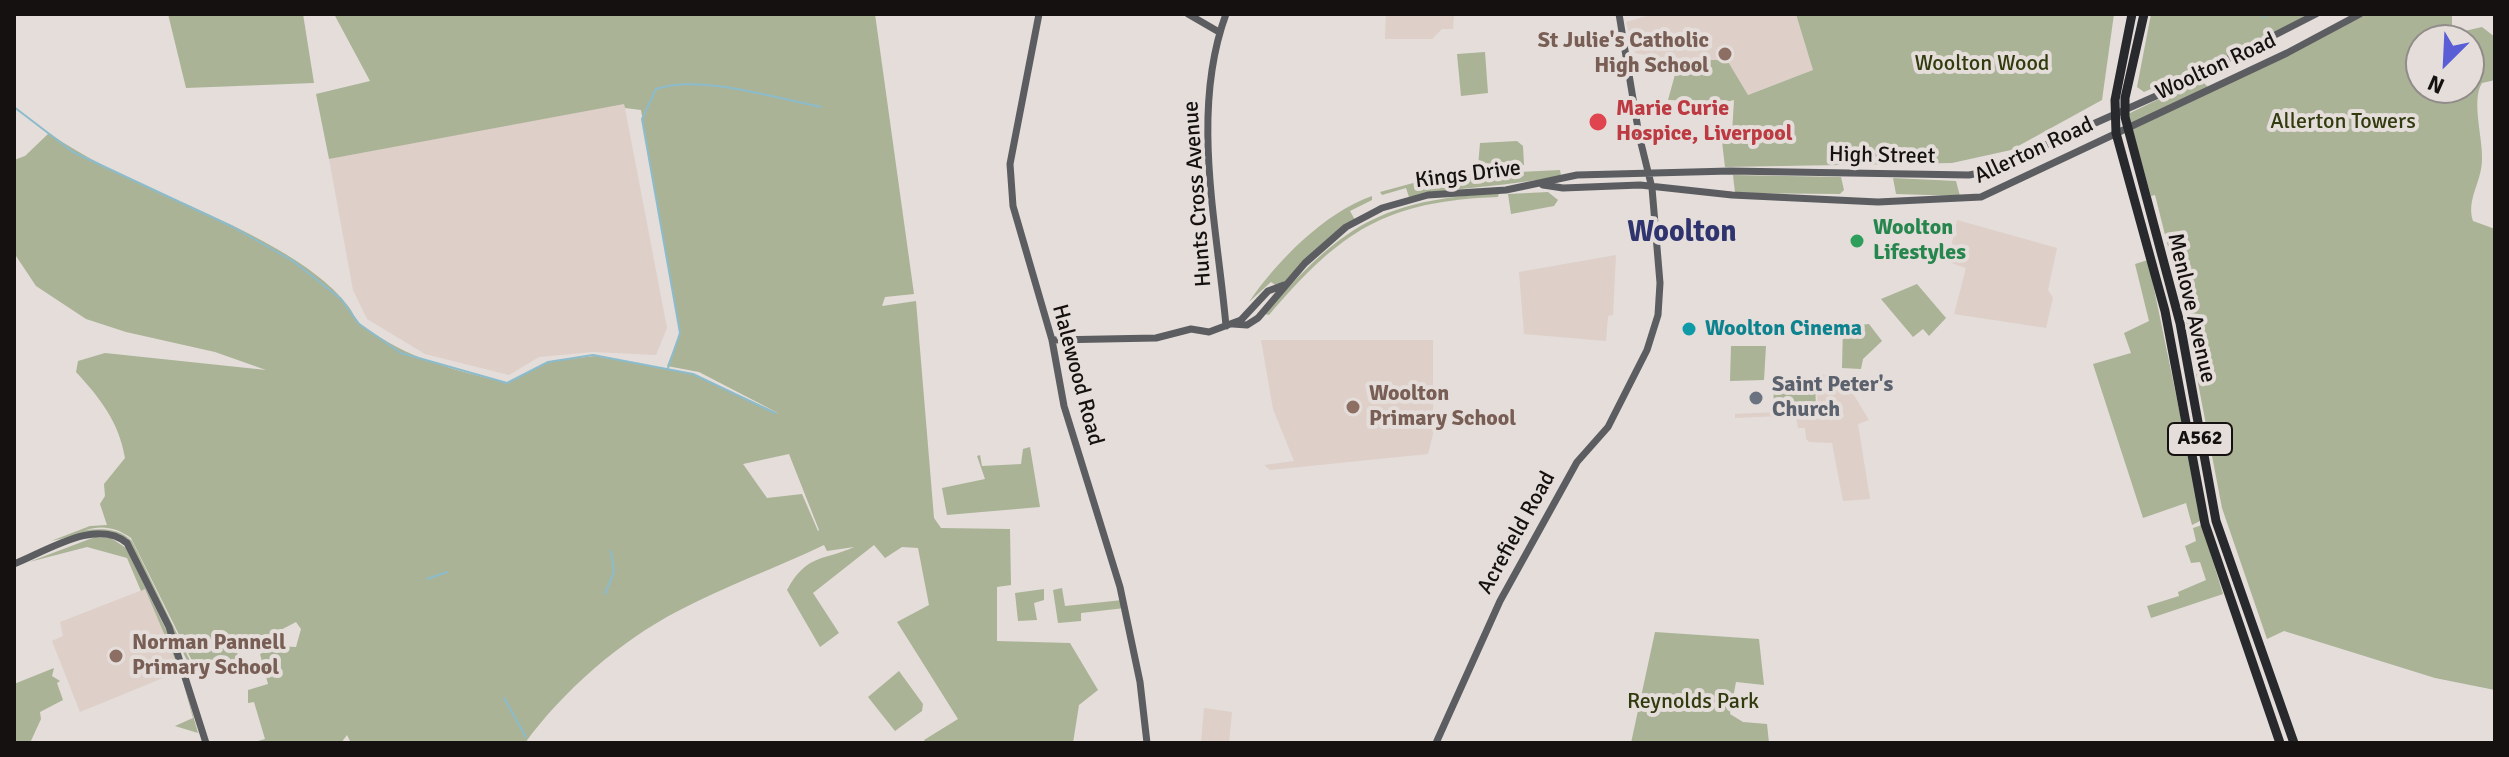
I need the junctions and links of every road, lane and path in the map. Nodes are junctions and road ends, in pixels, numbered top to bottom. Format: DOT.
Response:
graph roads {
  1 [pos="1039,14"];
  2 [pos="1188,14"];
  3 [pos="1226,14"];
  4 [pos="1619,14"];
  5 [pos="2132,14"];
  6 [pos="2144,14"];
  7 [pos="2316,14"];
  8 [pos="2360,14"];
  9 [pos="1219,32"];
  10 [pos="2128,87"];
  11 [pos="2144,101"];
  12 [pos="2125,110"];
  13 [pos="2115,115"];
  14 [pos="2128,128"];
  15 [pos="2116,133"];
  16 [pos="2103,139"];
  17 [pos="2120,149"];
  18 [pos="1649,174"];
  19 [pos="1969,175"];
  20 [pos="1539,184"];
  21 [pos="1652,188"];
  22 [pos="1966,200"];
  23 [pos="1229,325"];
  24 [pos="1052,340"];
  25 [pos="2216,521"];
  26 [pos="2205,524"];
  27 [pos="14,564"];
  28 [pos="206,743"];
  29 [pos="1147,743"];
  30 [pos="1436,743"];
  31 [pos="2280,743"];
  32 [pos="2294,743"];
  1 -- 24 [label="main road, Halewood Road"];
  2 -- 9 [label="main road"];
  3 -- 9 [label="main road, Hunts Cross Avenue"];
  4 -- 18 [label="main road, Acrefield Road"];
  5 -- 13 [label="highway, A562"];
  6 -- 10 [label="highway, A562"];
  7 -- 11 [label="main road, Woolton Road"];
  8 -- 14 [label="main road, Woolton Road"];
  9 -- 23 [label="main road, Hunts Cross Avenue"];
  10 -- 11 [label="main road"];
  10 -- 12 [label="highway, A562"];
  11 -- 12 [label="main road, Woolton Road"];
  12 -- 13 [label="main road, Woolton Road"];
  12 -- 14 [label="highway, Menlove Avenue / A562"];
  13 -- 15 [label="highway, A562"];
  13 -- 19 [label="main road, Allerton Road"];
  14 -- 15 [label="main road, Woolton Road"];
  14 -- 25 [label="highway, Menlove Avenue / A562"];
  15 -- 16 [label="main road, Allerton Road"];
  15 -- 17 [label="highway, Menlove Avenue / A562"];
  16 -- 17 [label="main road"];
  16 -- 22 [label="main road, Allerton Road"];
  17 -- 26 [label="highway, Menlove Avenue / A562"];
  18 -- 19 [label="main road, High Street"];
  18 -- 20 [label="main road, Kings Drive"];
  18 -- 21 [label="main road, Acrefield Road"];
  20 -- 21 [label="main road, Kings Drive"];
  20 -- 23 [label="main road, Kings Drive"];
  21 -- 22 [label="main road, High Street"];
  21 -- 30 [label="main road, Acrefield Road"];
  23 -- 24 [label="main road"];
  24 -- 29 [label="main road, Halewood Road"];
  25 -- 26 [label="highway"];
  25 -- 32 [label="highway, Menlove Avenue / A562"];
  26 -- 31 [label="highway, Menlove Avenue / A562"];
  27 -- 28 [label="main road"];
}
